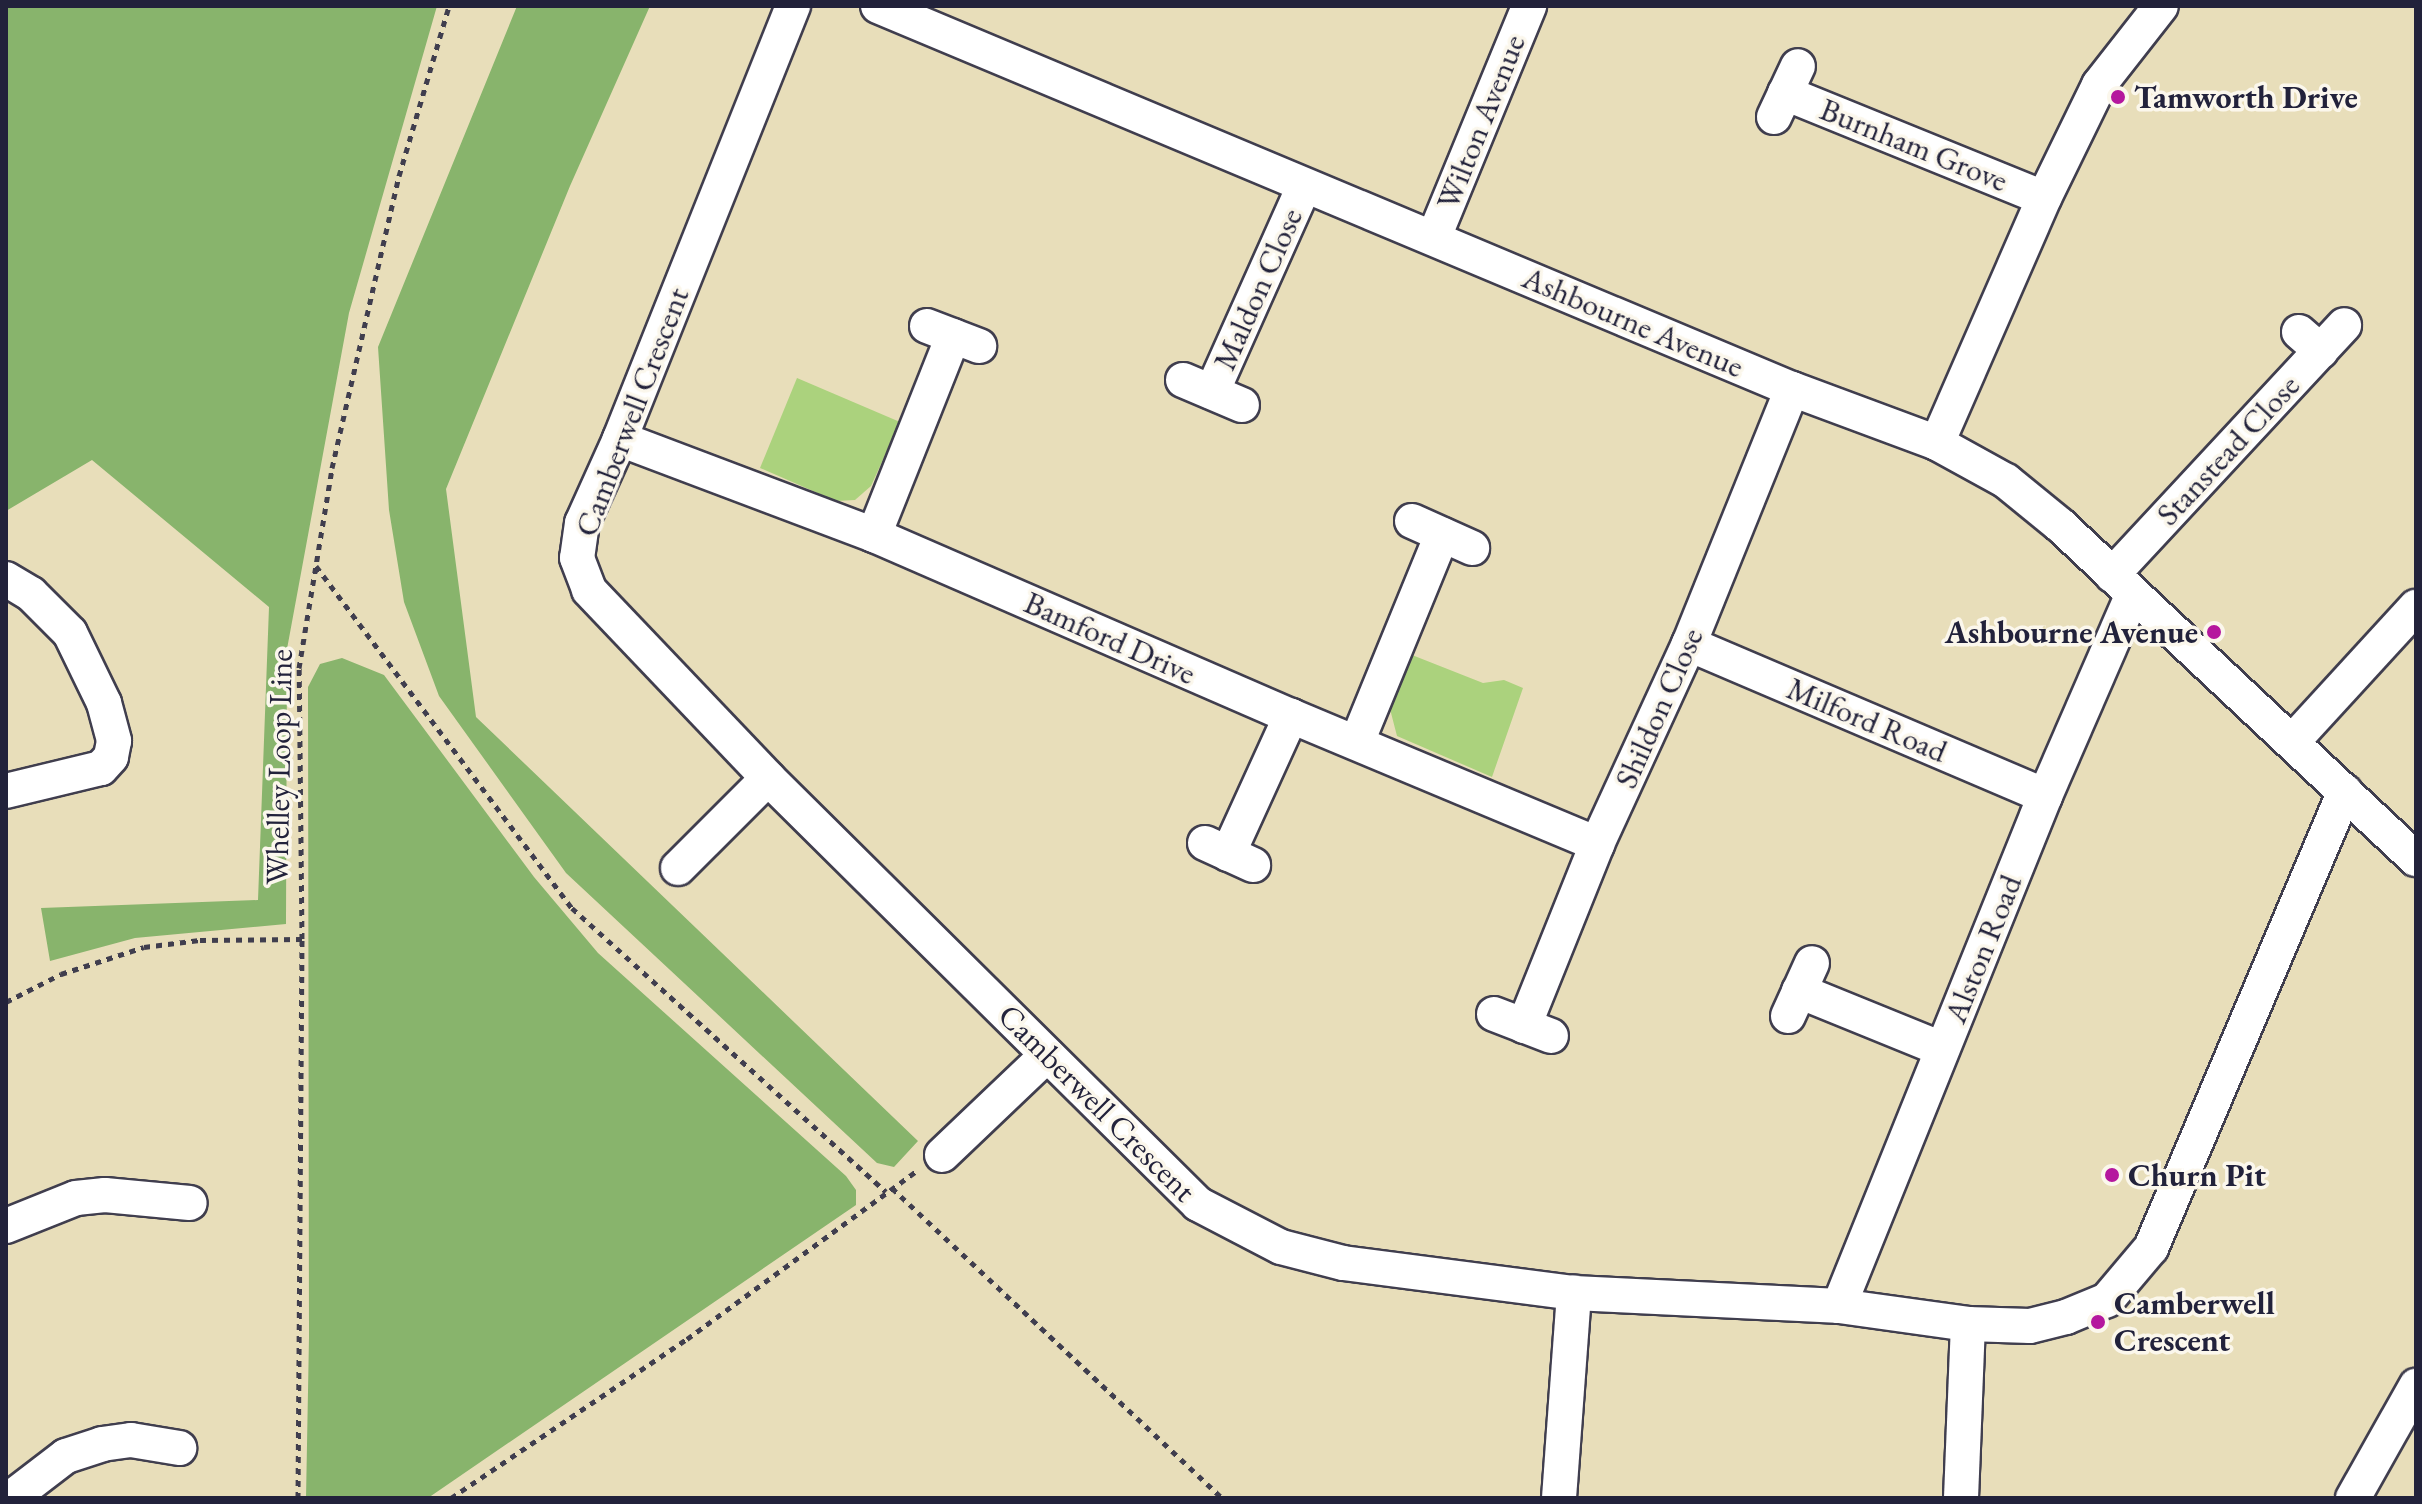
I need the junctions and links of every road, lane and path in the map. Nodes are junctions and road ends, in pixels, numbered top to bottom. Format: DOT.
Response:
graph roads {
  1 [pos="449,6"];
  2 [pos="793,6"];
  3 [pos="878,6"];
  4 [pos="1529,6"];
  5 [pos="2161,6"];
  6 [pos="1785,92"];
  7 [pos="1304,186"];
  8 [pos="2044,198"];
  9 [pos="1434,237"];
  10 [pos="2344,325"];
  11 [pos="953,336"];
  12 [pos="1792,389"];
  13 [pos="1212,392"];
  14 [pos="620,439"];
  15 [pos="1937,443"];
  16 [pos="874,535"];
  17 [pos="1442,535"];
  18 [pos="316,565"];
  19 [pos="6,579"];
  20 [pos="2122,584"];
  21 [pos="2416,607"];
  22 [pos="1689,644"];
  23 [pos="1291,716"];
  24 [pos="2293,741"];
  25 [pos="1357,742"];
  26 [pos="768,778"];
  27 [pos="6,791"];
  28 [pos="2345,791"];
  29 [pos="2045,796"];
  30 [pos="1597,844"];
  31 [pos="1229,854"];
  32 [pos="2416,859"];
  33 [pos="678,868"];
  34 [pos="302,939"];
  35 [pos="1800,990"];
  36 [pos="6,1002"];
  37 [pos="1523,1025"];
  38 [pos="1942,1049"];
  39 [pos="1047,1055"];
  40 [pos="942,1155"];
  41 [pos="889,1190"];
  42 [pos="190,1203"];
  43 [pos="6,1226"];
  44 [pos="1574,1293"];
  45 [pos="1839,1306"];
  46 [pos="1968,1324"];
  47 [pos="2415,1391"];
  48 [pos="179,1448"];
  49 [pos="11,1498"];
  50 [pos="298,1498"];
  51 [pos="451,1498"];
  52 [pos="1222,1498"];
  53 [pos="1559,1498"];
  54 [pos="1961,1498"];
  55 [pos="2353,1498"];
  1 -- 18 [label="path, Whelley Loop Line"];
  2 -- 14 [label="street, Camberwell Crescent"];
  3 -- 7 [label="street, Ashbourne Avenue"];
  4 -- 9 [label="street, Wilton Avenue"];
  5 -- 8 [label="street"];
  6 -- 8 [label="street, Burnham Grove"];
  7 -- 9 [label="street, Ashbourne Avenue"];
  7 -- 13 [label="street, Maldon Close"];
  8 -- 15 [label="street"];
  9 -- 12 [label="street, Ashbourne Avenue"];
  10 -- 20 [label="street, Stanstead Close"];
  11 -- 16 [label="street"];
  12 -- 15 [label="street, Ashbourne Avenue"];
  12 -- 22 [label="street, Shildon Close"];
  14 -- 16 [label="street, Bamford Drive"];
  14 -- 26 [label="street, Camberwell Crescent"];
  15 -- 20 [label="street, Ashbourne Avenue"];
  16 -- 23 [label="street, Bamford Drive"];
  17 -- 25 [label="street"];
  18 -- 34 [label="path, Whelley Loop Line"];
  18 -- 41 [label="path"];
  19 -- 27 [label="street"];
  20 -- 24 [label="street, Ashbourne Avenue"];
  20 -- 29 [label="street, Alston Road"];
  21 -- 24 [label="street"];
  22 -- 29 [label="street, Milford Road"];
  22 -- 30 [label="street, Shildon Close"];
  23 -- 25 [label="street, Bamford Drive"];
  23 -- 31 [label="street"];
  24 -- 28 [label="street, Ashbourne Avenue"];
  25 -- 30 [label="street, Bamford Drive"];
  26 -- 33 [label="street"];
  26 -- 39 [label="street, Camberwell Crescent"];
  28 -- 32 [label="street, Ashbourne Avenue"];
  28 -- 46 [label="street, Camberwell Crescent"];
  29 -- 38 [label="street, Alston Road"];
  30 -- 37 [label="street, Shildon Close"];
  34 -- 36 [label="path"];
  34 -- 50 [label="path, Whelley Loop Line"];
  35 -- 38 [label="street"];
  38 -- 45 [label="street, Alston Road"];
  39 -- 40 [label="street"];
  39 -- 44 [label="street, Camberwell Crescent"];
  40 -- 41 [label="path"];
  41 -- 51 [label="path"];
  41 -- 52 [label="path"];
  42 -- 43 [label="street"];
  44 -- 45 [label="street, Camberwell Crescent"];
  44 -- 53 [label="street"];
  45 -- 46 [label="street, Camberwell Crescent"];
  46 -- 54 [label="street"];
  47 -- 55 [label="street"];
  48 -- 49 [label="street"];
}
